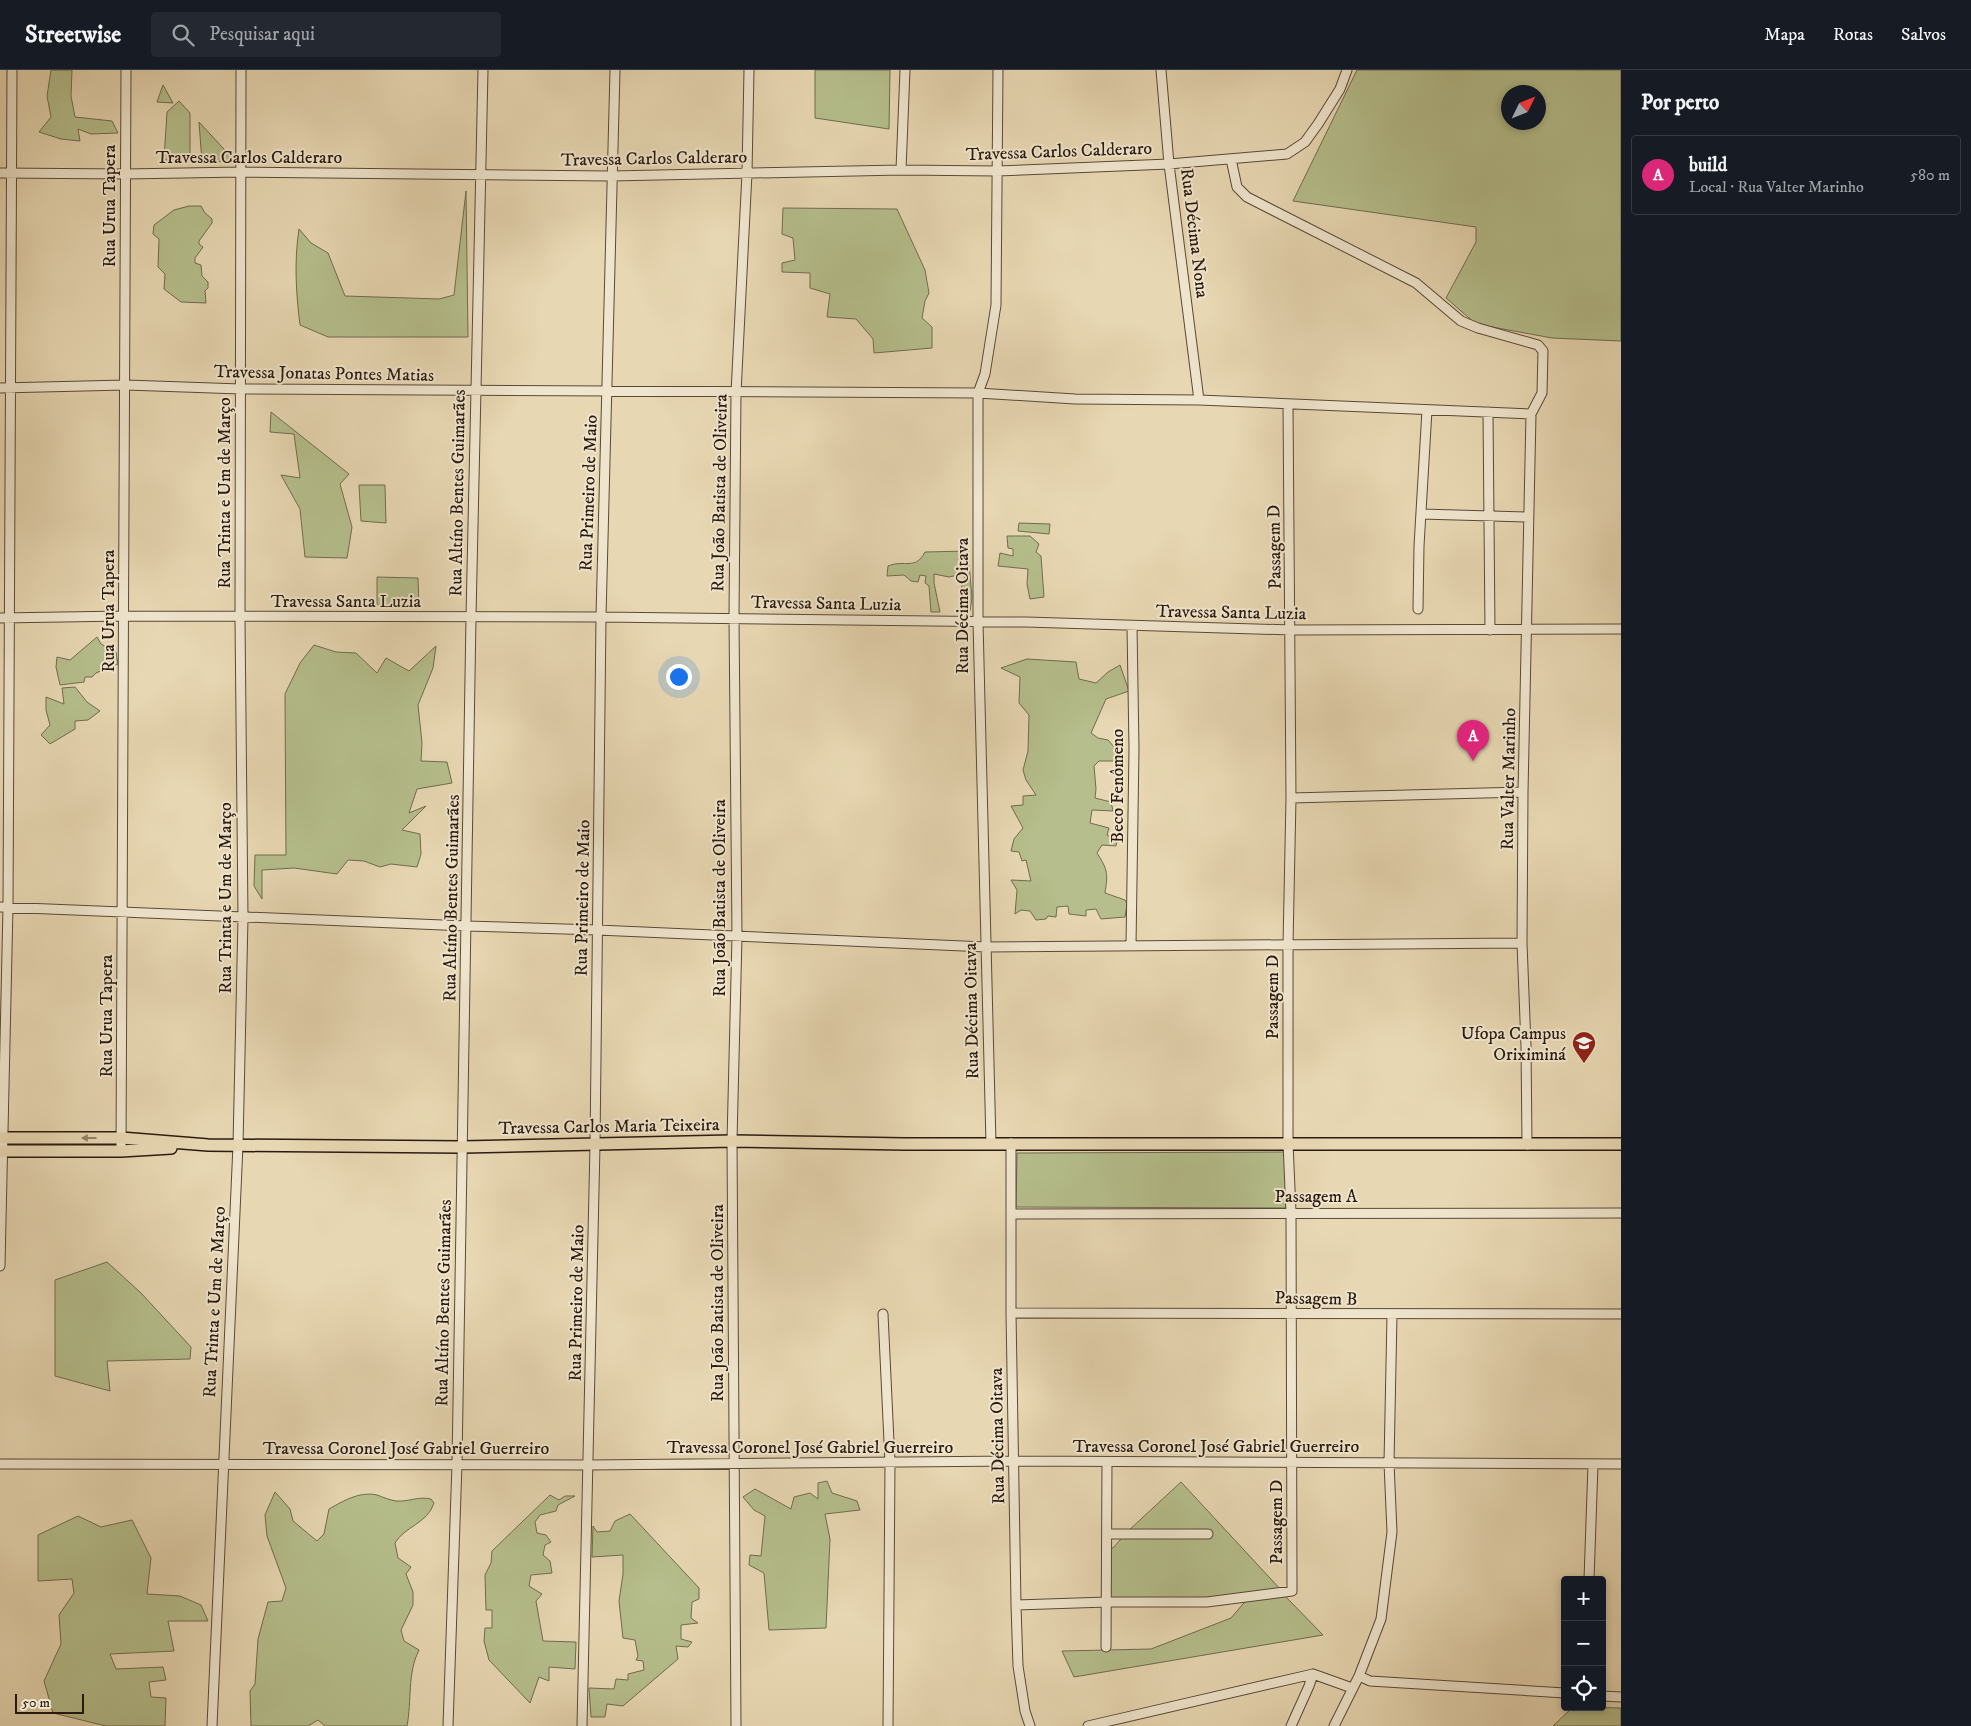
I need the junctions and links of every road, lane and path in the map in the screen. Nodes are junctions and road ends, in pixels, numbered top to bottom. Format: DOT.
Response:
graph roads {
  1 [pos="12,70"];
  2 [pos="126,70"];
  3 [pos="241,70"];
  4 [pos="483,70"];
  5 [pos="615,70"];
  6 [pos="749,70"];
  7 [pos="905,70"];
  8 [pos="998,70"];
  9 [pos="1161,70"];
  10 [pos="1347,70"];
  11 [pos="1231,159"];
  12 [pos="1169,164"];
  13 [pos="901,170"];
  14 [pos="997,171"];
  15 [pos="241,172"];
  16 [pos="0,173"];
  17 [pos="747,173"];
  18 [pos="12,174"];
  19 [pos="125,174"];
  20 [pos="482,176"];
  21 [pos="611,176"];
  22 [pos="126,385"];
  23 [pos="5,388"];
  24 [pos="241,389"];
  25 [pos="476,390"];
  26 [pos="607,390"];
  27 [pos="736,393"];
  28 [pos="978,393"];
  29 [pos="1199,400"];
  30 [pos="1288,404"];
  31 [pos="1427,410"];
  32 [pos="1488,412"];
  33 [pos="1531,414"];
  34 [pos="1421,514"];
  35 [pos="1488,516"];
  36 [pos="1529,517"];
  37 [pos="1418,609"];
  38 [pos="124,616"];
  39 [pos="471,617"];
  40 [pos="601,617"];
  41 [pos="4,618"];
  42 [pos="240,618"];
  43 [pos="734,618"];
  44 [pos="978,622"];
  45 [pos="1132,626"];
  46 [pos="1291,630"];
  47 [pos="1490,630"];
  48 [pos="1527,630"];
  49 [pos="1621,630"];
  50 [pos="1523,792"];
  51 [pos="1291,798"];
  52 [pos="4,907"];
  53 [pos="123,912"];
  54 [pos="243,918"];
  55 [pos="467,926"];
  56 [pos="598,930"];
  57 [pos="737,936"];
  58 [pos="1522,943"];
  59 [pos="1288,945"];
  60 [pos="1131,946"];
  61 [pos="986,947"];
  62 [pos="2,1138"];
  63 [pos="121,1138"];
  64 [pos="732,1141"];
  65 [pos="1011,1143"];
  66 [pos="1288,1143"];
  67 [pos="991,1144"];
  68 [pos="1621,1144"];
  69 [pos="208,1145"];
  70 [pos="238,1145"];
  71 [pos="595,1145"];
  72 [pos="1527,1145"];
  73 [pos="462,1147"];
  74 [pos="2,1151"];
  75 [pos="121,1151"];
  76 [pos="1291,1212"];
  77 [pos="1621,1213"];
  78 [pos="1012,1214"];
  79 [pos="0,1266"];
  80 [pos="1011,1313"];
  81 [pos="883,1314"];
  82 [pos="1290,1314"];
  83 [pos="1621,1314"];
  84 [pos="1392,1315"];
  85 [pos="1014,1462"];
  86 [pos="1292,1462"];
  87 [pos="223,1463"];
  88 [pos="890,1463"];
  89 [pos="1107,1463"];
  90 [pos="1389,1463"];
  91 [pos="0,1464"];
  92 [pos="457,1464"];
  93 [pos="589,1464"];
  94 [pos="734,1464"];
  95 [pos="1593,1464"];
  96 [pos="1621,1464"];
  97 [pos="1107,1534"];
  98 [pos="1208,1534"];
  99 [pos="1589,1576"];
  100 [pos="1108,1602"];
  101 [pos="1016,1606"];
  102 [pos="1106,1647"];
  103 [pos="1312,1674"];
  104 [pos="1359,1676"];
  105 [pos="1352,1688"];
  106 [pos="1561,1693"];
  107 [pos="1606,1696"];
  108 [pos="1621,1697"];
  109 [pos="212,1726"];
  110 [pos="448,1726"];
  111 [pos="582,1726"];
  112 [pos="736,1726"];
  113 [pos="888,1726"];
  114 [pos="1030,1726"];
  115 [pos="1088,1726"];
  116 [pos="1291,1726"];
  117 [pos="1334,1726"];
  1 -- 18 [label="street"];
  2 -- 19 [label="street, Rua Urua Tapera"];
  3 -- 15 [label="street, Rua Trinta e Um de Março"];
  4 -- 20 [label="street, Rua Altíno Bentes Guimarães"];
  5 -- 21 [label="street, Rua Primeiro de Maio"];
  6 -- 17 [label="street, Rua João Batista de Oliveira"];
  7 -- 13 [label="street"];
  8 -- 14 [label="street, Rua Décima Oitava"];
  9 -- 12 [label="street, Rua Décima Nona"];
  10 -- 11 [label="street, Travessa Carlos Calderaro"];
  11 -- 12 [label="street, Travessa Carlos Calderaro"];
  11 -- 33 [label="street"];
  12 -- 14 [label="street, Travessa Carlos Calderaro"];
  12 -- 29 [label="street, Rua Décima Nona"];
  13 -- 14 [label="street, Travessa Carlos Calderaro"];
  13 -- 17 [label="street, Travessa Carlos Calderaro"];
  14 -- 28 [label="street, Rua Décima Oitava"];
  15 -- 19 [label="street, Travessa Carlos Calderaro"];
  15 -- 20 [label="street, Travessa Carlos Calderaro"];
  15 -- 24 [label="street, Rua Trinta e Um de Março"];
  16 -- 18 [label="street, Travessa Carlos Calderaro"];
  17 -- 21 [label="street, Travessa Carlos Calderaro"];
  17 -- 27 [label="street, Rua João Batista de Oliveira"];
  18 -- 19 [label="street, Travessa Carlos Calderaro"];
  18 -- 23 [label="street"];
  19 -- 22 [label="street, Rua Urua Tapera"];
  20 -- 21 [label="street, Travessa Carlos Calderaro"];
  20 -- 25 [label="street, Rua Altíno Bentes Guimarães"];
  21 -- 26 [label="street, Rua Primeiro de Maio"];
  22 -- 23 [label="street, Travessa Jonatas Pontes Matias"];
  22 -- 24 [label="street, Travessa Jonatas Pontes Matias"];
  22 -- 38 [label="street, Rua Urua Tapera"];
  23 -- 41 [label="street"];
  24 -- 25 [label="street, Travessa Jonatas Pontes Matias"];
  24 -- 42 [label="street, Rua Trinta e Um de Março"];
  25 -- 26 [label="street, Travessa Jonatas Pontes Matias"];
  25 -- 39 [label="street, Rua Altíno Bentes Guimarães"];
  26 -- 27 [label="street, Travessa Jonatas Pontes Matias"];
  26 -- 40 [label="street, Rua Primeiro de Maio"];
  27 -- 28 [label="street, Travessa Jonatas Pontes Matias"];
  27 -- 43 [label="street, Rua João Batista de Oliveira"];
  28 -- 29 [label="street"];
  28 -- 44 [label="street, Rua Décima Oitava"];
  29 -- 30 [label="street"];
  30 -- 31 [label="street"];
  30 -- 46 [label="street, Passagem D"];
  31 -- 32 [label="street"];
  31 -- 34 [label="street"];
  32 -- 33 [label="street"];
  32 -- 35 [label="street"];
  33 -- 36 [label="street, Rua Valter Marinho"];
  34 -- 35 [label="street"];
  34 -- 37 [label="street"];
  35 -- 36 [label="street"];
  35 -- 47 [label="street"];
  36 -- 48 [label="street, Rua Valter Marinho"];
  38 -- 41 [label="street, Travessa Santa Luzia"];
  38 -- 42 [label="street, Travessa Santa Luzia"];
  38 -- 53 [label="street, Rua Urua Tapera"];
  39 -- 40 [label="street, Travessa Santa Luzia"];
  39 -- 42 [label="street, Travessa Santa Luzia"];
  39 -- 55 [label="street, Rua Altíno Bentes Guimarães"];
  40 -- 43 [label="street, Travessa Santa Luzia"];
  40 -- 56 [label="street, Rua Primeiro de Maio"];
  41 -- 52 [label="street"];
  42 -- 54 [label="street, Rua Trinta e Um de Março"];
  43 -- 44 [label="street, Travessa Santa Luzia"];
  43 -- 57 [label="street, Rua João Batista de Oliveira"];
  44 -- 45 [label="street, Travessa Santa Luzia"];
  44 -- 61 [label="street, Rua Décima Oitava"];
  45 -- 46 [label="street, Travessa Santa Luzia"];
  45 -- 60 [label="street, Beco Fenômeno"];
  46 -- 47 [label="street, Travessa Santa Luzia"];
  46 -- 51 [label="street, Passagem D"];
  47 -- 48 [label="street, Travessa Santa Luzia"];
  48 -- 49 [label="street, Travessa Santa Luzia"];
  48 -- 50 [label="street, Rua Valter Marinho"];
  50 -- 51 [label="street"];
  50 -- 58 [label="street, Rua Valter Marinho"];
  51 -- 59 [label="street, Passagem D"];
  52 -- 53 [label="street"];
  52 -- 62 [label="street"];
  53 -- 54 [label="street"];
  53 -- 63 [label="street, Rua Urua Tapera"];
  54 -- 55 [label="street"];
  54 -- 70 [label="street, Rua Trinta e Um de Março"];
  55 -- 56 [label="street"];
  55 -- 73 [label="street, Rua Altíno Bentes Guimarães"];
  56 -- 57 [label="street"];
  56 -- 71 [label="street, Rua Primeiro de Maio"];
  57 -- 61 [label="street"];
  57 -- 64 [label="street, Rua João Batista de Oliveira"];
  58 -- 59 [label="street"];
  58 -- 72 [label="street, Rua Valter Marinho"];
  59 -- 60 [label="street"];
  59 -- 66 [label="street, Passagem D"];
  60 -- 61 [label="street"];
  61 -- 67 [label="street, Rua Décima Oitava"];
  63 -- 62 [label="main road, Travessa Carlos Maria Teixeira, one-way"];
  62 -- 74 [label="street"];
  63 -- 69 [label="main road, Travessa Carlos Maria Teixeira"];
  63 -- 75 [label="street, Rua Urua Tapera"];
  64 -- 67 [label="main road, Travessa Carlos Maria Teixeira"];
  64 -- 71 [label="main road, Travessa Carlos Maria Teixeira"];
  64 -- 94 [label="street, Rua João Batista de Oliveira"];
  65 -- 66 [label="main road, Travessa Carlos Maria Teixeira"];
  65 -- 67 [label="main road, Travessa Carlos Maria Teixeira"];
  65 -- 78 [label="street, Rua Décima Oitava"];
  66 -- 72 [label="main road, Travessa Carlos Maria Teixeira"];
  66 -- 76 [label="street, Passagem D"];
  68 -- 72 [label="main road, Travessa Carlos Maria Teixeira"];
  69 -- 70 [label="main road, Travessa Carlos Maria Teixeira"];
  69 -- 75 [label="main road, Travessa Carlos Maria Teixeira"];
  70 -- 73 [label="main road, Travessa Carlos Maria Teixeira"];
  70 -- 87 [label="street, Rua Trinta e Um de Março"];
  71 -- 73 [label="main road, Travessa Carlos Maria Teixeira"];
  71 -- 93 [label="street, Rua Primeiro de Maio"];
  73 -- 92 [label="street, Rua Altíno Bentes Guimarães"];
  74 -- 75 [label="main road, Travessa Carlos Maria Teixeira"];
  74 -- 79 [label="street"];
  76 -- 77 [label="street, Passagem A"];
  76 -- 78 [label="street, Passagem A"];
  76 -- 82 [label="street, Passagem D"];
  78 -- 80 [label="street, Rua Décima Oitava"];
  80 -- 82 [label="street, Passagem B"];
  80 -- 85 [label="street, Rua Décima Oitava"];
  81 -- 88 [label="street"];
  82 -- 84 [label="street, Passagem B"];
  82 -- 86 [label="street, Passagem D"];
  83 -- 84 [label="street, Passagem B"];
  84 -- 90 [label="street"];
  85 -- 88 [label="street, Travessa Coronel José Gabriel Guerreiro"];
  85 -- 89 [label="street, Travessa Coronel José Gabriel Guerreiro"];
  85 -- 101 [label="street, Rua Décima Oitava"];
  86 -- 89 [label="street, Travessa Coronel José Gabriel Guerreiro"];
  86 -- 90 [label="street, Travessa Coronel José Gabriel Guerreiro"];
  86 -- 100 [label="street, Passagem D"];
  87 -- 91 [label="street, Travessa Coronel José Gabriel Guerreiro"];
  87 -- 92 [label="street, Travessa Coronel José Gabriel Guerreiro"];
  87 -- 109 [label="street, Rua Trinta e Um de Março"];
  88 -- 94 [label="street, Travessa Coronel José Gabriel Guerreiro"];
  88 -- 113 [label="street"];
  89 -- 97 [label="street"];
  90 -- 95 [label="street, Travessa Coronel José Gabriel Guerreiro"];
  90 -- 104 [label="street"];
  92 -- 93 [label="street, Travessa Coronel José Gabriel Guerreiro"];
  92 -- 110 [label="street, Rua Altíno Bentes Guimarães"];
  93 -- 94 [label="street, Travessa Coronel José Gabriel Guerreiro"];
  93 -- 111 [label="street, Rua Primeiro de Maio"];
  94 -- 112 [label="street, Rua João Batista de Oliveira"];
  95 -- 96 [label="street, Travessa Coronel José Gabriel Guerreiro"];
  95 -- 99 [label="street"];
  97 -- 98 [label="street"];
  97 -- 100 [label="street"];
  100 -- 101 [label="street"];
  100 -- 102 [label="street"];
  101 -- 114 [label="street, Rua Décima Oitava"];
  103 -- 105 [label="street"];
  103 -- 115 [label="street"];
  103 -- 116 [label="street"];
  104 -- 105 [label="street"];
  104 -- 106 [label="street"];
  105 -- 117 [label="street"];
  107 -- 108 [label="street"];
}
